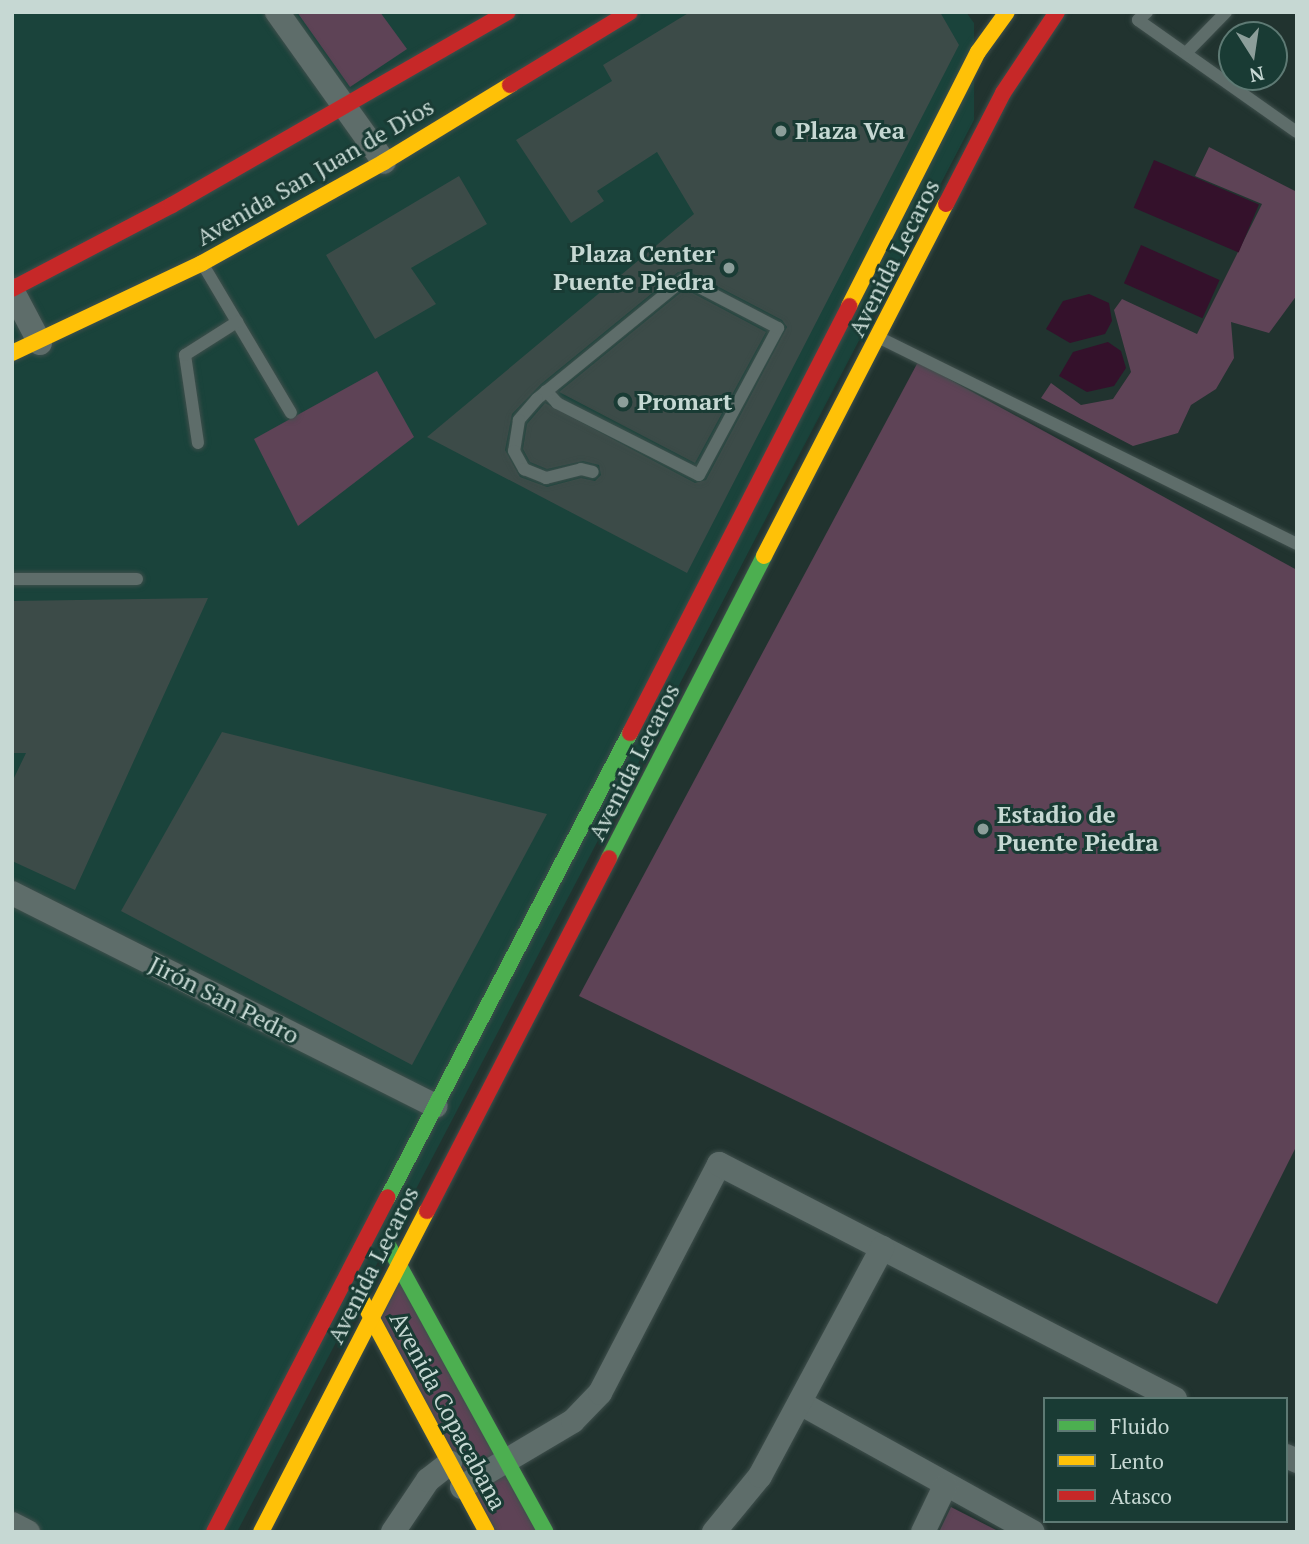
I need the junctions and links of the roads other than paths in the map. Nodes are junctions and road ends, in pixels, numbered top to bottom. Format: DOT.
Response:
graph roads {
  1 [pos="277,12"];
  2 [pos="509,12"];
  3 [pos="630,12"];
  4 [pos="1057,12"];
  5 [pos="1147,12"];
  6 [pos="1226,12"];
  7 [pos="1007,28"];
  8 [pos="1185,53"];
  9 [pos="346,107"];
  10 [pos="1297,132"];
  11 [pos="384,162"];
  12 [pos="202,263"];
  13 [pos="12,290"];
  14 [pos="237,322"];
  15 [pos="879,338"];
  16 [pos="40,343"];
  17 [pos="12,353"];
  18 [pos="542,395"];
  19 [pos="290,413"];
  20 [pos="198,443"];
  21 [pos="593,472"];
  22 [pos="1297,544"];
  23 [pos="12,579"];
  24 [pos="137,579"];
  25 [pos="12,893"];
  26 [pos="436,1106"];
  27 [pos="374,1224"];
  28 [pos="882,1248"];
  29 [pos="399,1262"];
  30 [pos="348,1275"];
  31 [pos="372,1318"];
  32 [pos="1171,1397"];
  33 [pos="800,1403"];
  34 [pos="506,1461"];
  35 [pos="450,1463"];
  36 [pos="945,1486"];
  37 [pos="463,1487"];
  38 [pos="12,1524"];
  39 [pos="28,1532"];
  40 [pos="214,1532"];
  41 [pos="261,1532"];
  42 [pos="393,1532"];
  43 [pos="487,1532"];
  44 [pos="546,1532"];
  45 [pos="714,1532"];
  46 [pos="923,1532"];
  47 [pos="1033,1532"];
  1 -- 9 [label="street"];
  2 -- 9 [label="main road, Avenida San Juan de Dios"];
  3 -- 11 [label="main road, Avenida San Juan de Dios"];
  4 -- 7 [label="main road"];
  5 -- 8 [label="lane"];
  6 -- 8 [label="lane"];
  7 -- 15 [label="main road, Avenida Lecaros"];
  7 -- 26 [label="main road, Avenida Lecaros"];
  8 -- 10 [label="lane"];
  9 -- 11 [label="street"];
  9 -- 13 [label="main road, Avenida San Juan de Dios"];
  11 -- 12 [label="main road, Avenida San Juan de Dios"];
  12 -- 14 [label="lane"];
  12 -- 16 [label="main road, Avenida San Juan de Dios"];
  13 -- 16 [label="street"];
  14 -- 19 [label="lane"];
  14 -- 20 [label="lane"];
  15 -- 22 [label="lane"];
  15 -- 29 [label="main road, Avenida Lecaros"];
  16 -- 17 [label="main road, Avenida San Juan de Dios"];
  18 -- 18 [label="lane"];
  18 -- 21 [label="lane"];
  23 -- 24 [label="lane"];
  25 -- 26 [label="street, Jirón San Pedro"];
  26 -- 27 [label="main road, Avenida Lecaros"];
  27 -- 29 [label="main road"];
  27 -- 30 [label="main road, Avenida Lecaros"];
  28 -- 32 [label="street"];
  28 -- 33 [label="street"];
  28 -- 34 [label="street"];
  29 -- 31 [label="main road, Avenida Lecaros"];
  29 -- 34 [label="main road"];
  30 -- 31 [label="main road, Avenida Copacabana"];
  30 -- 40 [label="main road, Avenida Lecaros"];
  31 -- 35 [label="main road, Avenida Copacabana"];
  31 -- 41 [label="main road, Avenida Lecaros"];
  33 -- 36 [label="street"];
  33 -- 45 [label="street"];
  34 -- 37 [label="street"];
  34 -- 44 [label="main road"];
  35 -- 37 [label="main road, Avenida Copacabana"];
  35 -- 42 [label="street"];
  36 -- 46 [label="street"];
  36 -- 47 [label="street"];
  37 -- 43 [label="main road, Avenida Copacabana"];
  38 -- 39 [label="street"];
}
